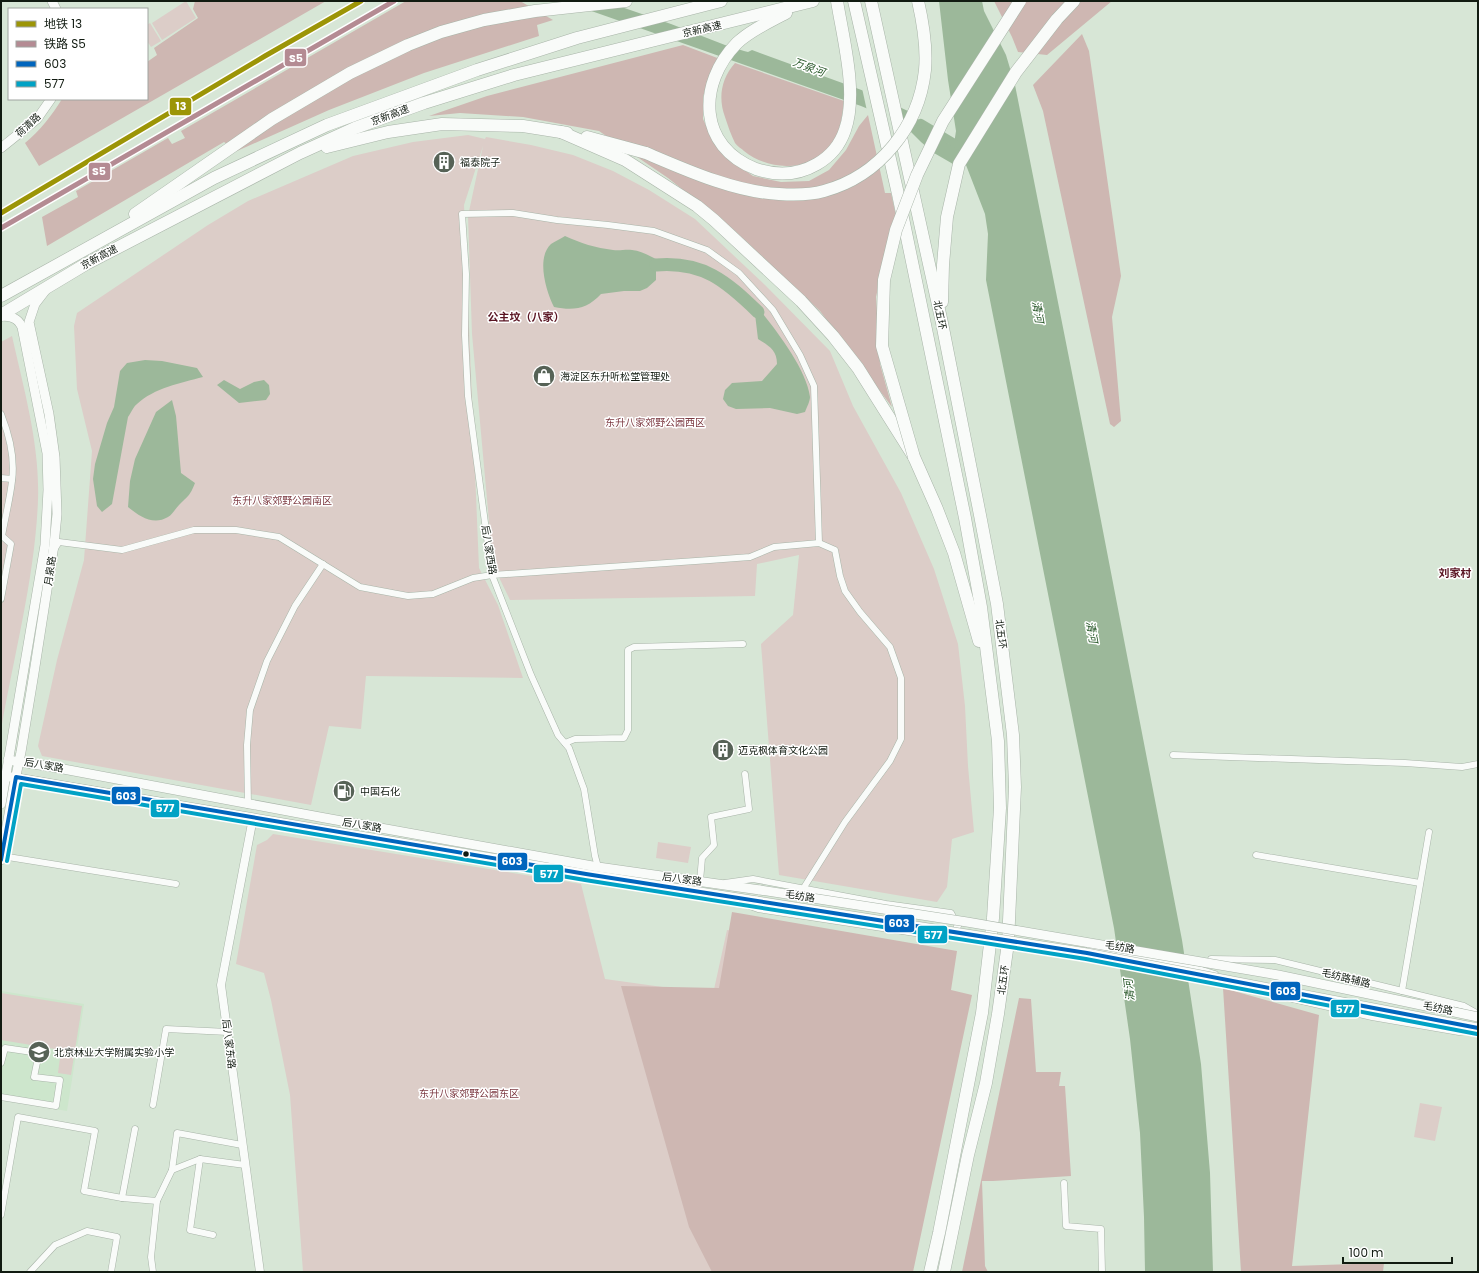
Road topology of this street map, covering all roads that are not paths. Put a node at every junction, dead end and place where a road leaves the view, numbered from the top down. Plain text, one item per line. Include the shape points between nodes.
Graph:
1 (626, 1) edge
2 (721, 1) edge
3 (813, 1) edge
4 (837, 1) edge
5 (854, 1) edge
6 (871, 1) edge
7 (918, 1) edge
8 (1020, 1) edge
9 (1074, 1) edge
10 (801, 4) junction
11 (50, 100) edge
12 (561, 132) junction
13 (1, 148) edge
14 (300, 153) junction
15 (91, 246) junction
16 (49, 286) junction
17 (1, 296) edge
18 (1, 315) edge
19 (942, 323) junction
20 (1, 414) edge
21 (4, 430) edge
22 (914, 457) junction
23 (1, 478) edge
24 (12, 479) junction
25 (2, 536) edge
26 (819, 543) junction
27 (52, 554) junction
28 (323, 564) junction
29 (4, 568) edge
30 (492, 575) junction
31 (1, 600) edge
32 (743, 644) dead end
33 (990, 679) junction
34 (565, 743) junction
35 (1173, 755) dead end
36 (8, 760) junction
37 (19, 761) junction
38 (1478, 764) edge
39 (745, 774) dead end
40 (5, 776) junction
41 (16, 777) junction
42 (1, 804) edge
43 (248, 804) junction
44 (253, 818) junction
45 (1429, 832) dead end
46 (1256, 855) dead end
47 (5, 858) edge
48 (598, 867) junction
49 (700, 881) junction
50 (1420, 883) junction
51 (176, 884) dead end
52 (718, 884) junction
53 (803, 889) junction
54 (760, 890) joint
55 (714, 894) junction
56 (757, 901) joint
57 (1090, 948) dead end
58 (1210, 959) dead end
59 (1402, 991) junction
60 (1478, 1016) edge
61 (1478, 1029) edge
62 (228, 1032) junction
63 (1, 1063) edge
64 (1, 1097) edge
65 (153, 1105) dead end
66 (135, 1129) dead end
67 (242, 1145) junction
68 (200, 1159) junction
69 (245, 1165) junction
70 (172, 1170) junction
71 (1064, 1182) dead end
72 (3, 1194) edge
73 (122, 1198) junction
74 (157, 1200) junction
75 (1, 1215) edge
76 (213, 1235) dead end
77 (30, 1272) edge
78 (112, 1272) edge
79 (152, 1272) edge
80 (260, 1272) edge
81 (930, 1272) edge
82 (944, 1272) edge
83 (1102, 1272) edge

1 - 15 highway via 535,11 484,20 441,32 408,45 350,74 272,119
2 - 15 highway, 京新高速 via 577,38 476,70 328,124 214,178
3 - 10 highway, 京新高速
4 - 10 highway via 851,87 846,130 830,155 811,168 799,172 774,173 750,166 721,144 710,121 709,103 713,81 737,44 751,32
5 - 33 highway, 北五环 via 898,194 965,518 981,607
6 - 19 highway, 北五环, bridge
7 - 12 highway, bridge via 925,45 925,70 922,90 913,113 901,137 867,172 824,191 778,194 748,190 685,170 646,153 596,138
8 - 22 highway, bridge via 942,121 917,175 894,237 884,280 882,346
9 - 19 highway via 1016,72 959,164 947,217
10 - 14 highway, 京新高速 via 514,75 424,103 356,128
11 - 13 main road, 荷清路 via 37,118
12 - 14 highway via 523,126 442,124 388,132
12 - 22 highway, bridge via 625,160 680,194 714,220 801,301 833,336 858,368
14 - 16 highway, 京新高速 via 86,264
15 - 17 highway, 京新高速
16 - 18 highway, 京新高速
16 - 27 main road, 月泉路 via 35,304 29,322 49,414 55,457 56,514
18 - 36 main road, 月泉路 via 15,318 22,327 47,453 48,482 45,545
19 - 82 highway, 北五环 via 997,604 1013,735 1015,787 1008,944 998,1014 986,1083
20 - 21 street
21 - 24 street via 11,454
22 - 33 highway via 954,553
23 - 24 street
24 - 25 street
25 - 29 street via 11,544
26 - 30 street via 774,547 750,556 710,560
26 - 30 street, 后八家西路 via 814,386 800,355 773,310 739,273 707,250 654,231 513,213 462,214 466,274 468,396
26 - 53 street via 835,550 845,591 890,646 901,678 901,739 890,761 845,822
27 - 28 street via 59,542 122,550 194,530 236,530 279,537
27 - 37 main road, 月泉路
28 - 30 street via 360,587 408,596 433,594 473,578
28 - 43 street via 296,606 267,661 250,710 247,745
29 - 31 street
30 - 34 street, 后八家西路 via 531,675 558,735
32 - 34 street via 634,647 628,650 628,730 624,738 575,739
33 - 81 highway, 北五环 via 998,741 1000,808 993,918 982,1012
34 - 48 street, 后八家西路 via 584,790
35 - 38 street via 1462,767
36 - 37 main road, 后八家路
36 - 40 main road, 月泉路
37 - 41 main road, 月泉路
37 - 43 main road, 后八家路
39 - 49 street via 749,809 711,817 714,845 702,858
40 - 41 main road, 后八家路
40 - 42 main road, 月泉路
41 - 44 main road, 后八家路
41 - 47 main road, 月泉路
43 - 48 main road, 后八家路
44 - 55 main road, 后八家路
44 - 62 street, 后八家东路 via 221,985
45 - 50 street
46 - 50 street
47 - 51 street
48 - 49 main road, 后八家路
49 - 52 main road, 后八家路
50 - 59 street
52 - 53 street, 后八家路 via 753,879
52 - 54 main road, 后八家路
53 - 55 street, 后八家路 via 951,913 958,926 948,938 758,909
54 - 60 main road, 毛纺路, bridge via 1270,973
55 - 56 main road, 后八家路
56 - 61 main road, 毛纺路, bridge via 1087,953
57 - 61 street via 1202,970 1251,989 1372,1017 1459,1032
58 - 59 street, 毛纺路辅路 via 1275,960
59 - 60 street, 毛纺路辅路 via 1464,1006
62 - 65 street via 166,1029
62 - 67 street, 后八家东路
63 - 64 street via 5,1048 39,1053 34,1077 60,1080 56,1106
66 - 73 street
67 - 69 street, 后八家东路
67 - 70 street via 178,1134
68 - 69 street
68 - 70 street
68 - 76 street via 190,1230
69 - 80 street, 后八家东路
70 - 74 street
71 - 83 street via 1066,1226 1101,1229
72 - 73 street via 18,1117 95,1131 84,1191
72 - 75 street
73 - 74 street
74 - 79 street via 151,1257
77 - 78 street via 55,1245 87,1231 117,1237

